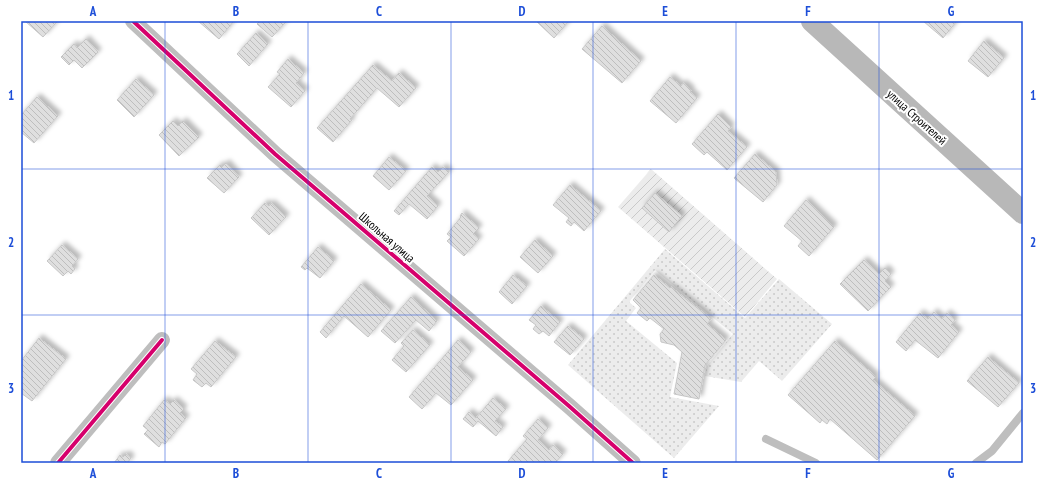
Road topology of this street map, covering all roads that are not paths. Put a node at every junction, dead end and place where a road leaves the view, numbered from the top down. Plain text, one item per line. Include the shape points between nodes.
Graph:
1 (133, 21) edge
2 (812, 21) edge
3 (1023, 212) edge
4 (162, 340) dead end
5 (1023, 413) edge
6 (766, 438) dead end
7 (58, 463) edge
8 (633, 463) edge
9 (816, 463) edge
10 (976, 463) edge

1 - 8 street, Школьная улица via 275,154
2 - 3 main road, улица Строителей
4 - 7 street
5 - 10 lane via 992,451
6 - 9 lane

